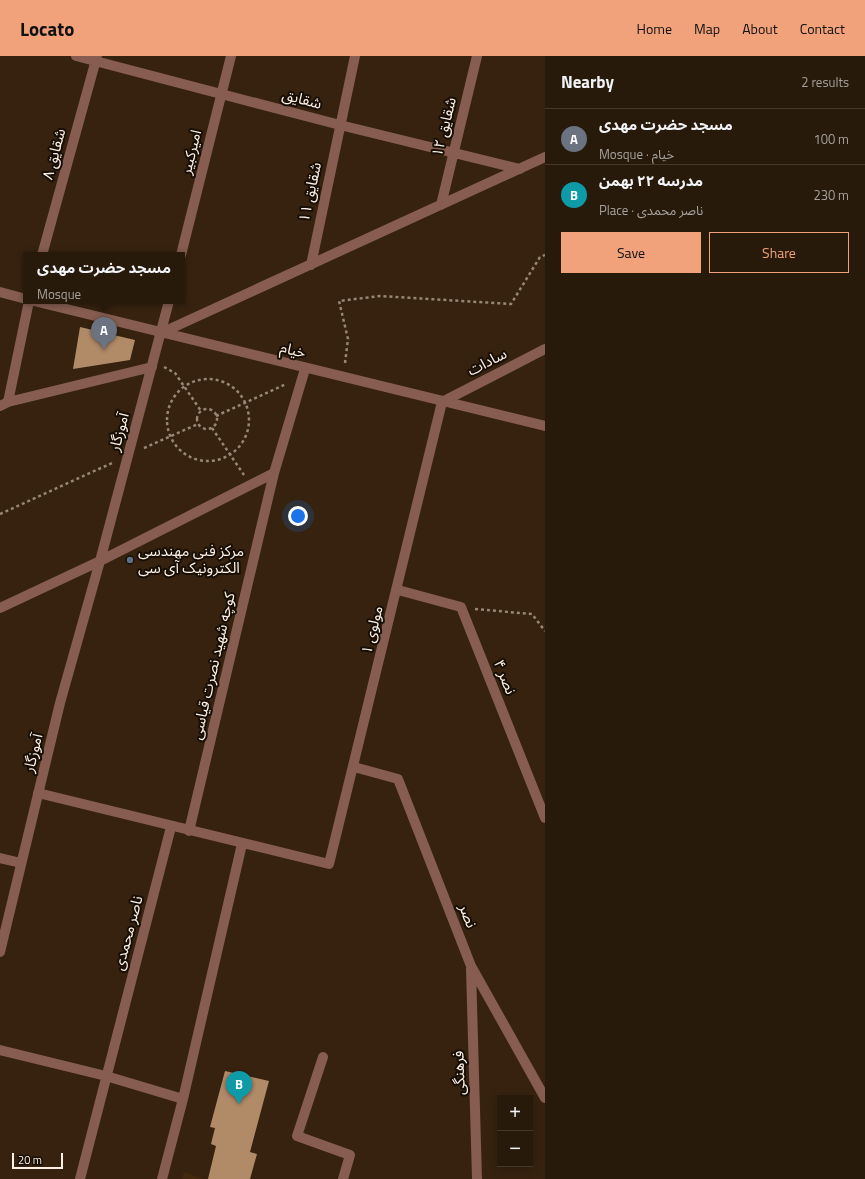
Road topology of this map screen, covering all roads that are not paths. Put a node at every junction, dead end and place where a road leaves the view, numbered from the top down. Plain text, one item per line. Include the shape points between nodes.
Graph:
1 (76, 56) edge
2 (231, 56) edge
3 (355, 56) edge
4 (476, 56) edge
5 (96, 58) edge
6 (222, 93) junction
7 (340, 125) junction
8 (453, 152) junction
9 (545, 157) edge
10 (520, 169) junction
11 (441, 205) junction
12 (43, 252) edge
13 (182, 252) edge
14 (311, 265) junction
15 (0, 292) edge
16 (23, 298) edge
17 (28, 304) edge
18 (46, 304) edge
19 (168, 304) edge
20 (161, 333) junction
21 (545, 349) edge
22 (153, 364) junction
23 (304, 373) junction
24 (442, 402) junction
25 (4, 404) edge
26 (545, 426) edge
27 (274, 473) junction
28 (100, 562) junction
29 (398, 590) junction
30 (0, 608) edge
31 (354, 767) junction
32 (38, 793) junction
33 (545, 818) edge
34 (171, 827) junction
35 (189, 831) junction
36 (242, 844) junction
37 (0, 858) edge
38 (21, 863) junction
39 (0, 952) edge
40 (471, 966) junction
41 (0, 1050) edge
42 (323, 1057) dead end
43 (106, 1076) junction
44 (545, 1098) edge
45 (183, 1099) junction
46 (80, 1179) edge
47 (162, 1179) edge
48 (342, 1179) edge
49 (477, 1179) edge

1 - 5 street, شقایق
2 - 6 street, امیرکبیر
3 - 7 street, شقایق ۱۱
4 - 8 street, شقایق ۱۲
5 - 6 street, شقایق
5 - 12 street, شقایق ۸
6 - 7 street, شقایق
6 - 13 street, امیرکبیر
7 - 8 street, شقایق
7 - 14 street, شقایق ۱۱
8 - 10 street, شقایق
8 - 11 street, شقایق ۱۲
9 - 10 street
10 - 11 street
11 - 14 street
14 - 20 street
15 - 16 street
17 - 25 street
18 - 20 street, خیام
19 - 20 street
20 - 22 street, آموزگار
20 - 23 street, خیام
21 - 24 street, سادات
22 - 25 street
22 - 28 street, آموزگار
23 - 24 street, خیام via 343,378
23 - 27 street, کوچه شهید نصرت قیاسی
24 - 26 street, خیام
24 - 29 street, مولوی ۱
27 - 28 street
27 - 35 street, کوچه شهید نصرت قیاسی
28 - 30 street
28 - 32 street, آموزگار via 60,703
29 - 31 street, مولوی ۱
29 - 33 street, نصر ۴ via 461,607
31 - 36 street, مولوی ۱ via 329,864
31 - 40 street, نصر via 398,779
32 - 34 street
32 - 38 street, آموزگار
34 - 35 street
34 - 43 street, ناصر محمدی
35 - 36 street
36 - 45 street
37 - 38 street
38 - 39 street, آموزگار
40 - 44 street, نصر
40 - 49 street, فرهنگی
41 - 43 street
42 - 48 street via 297,1136 350,1155
43 - 45 street
43 - 46 street, ناصر محمدی
45 - 47 street

